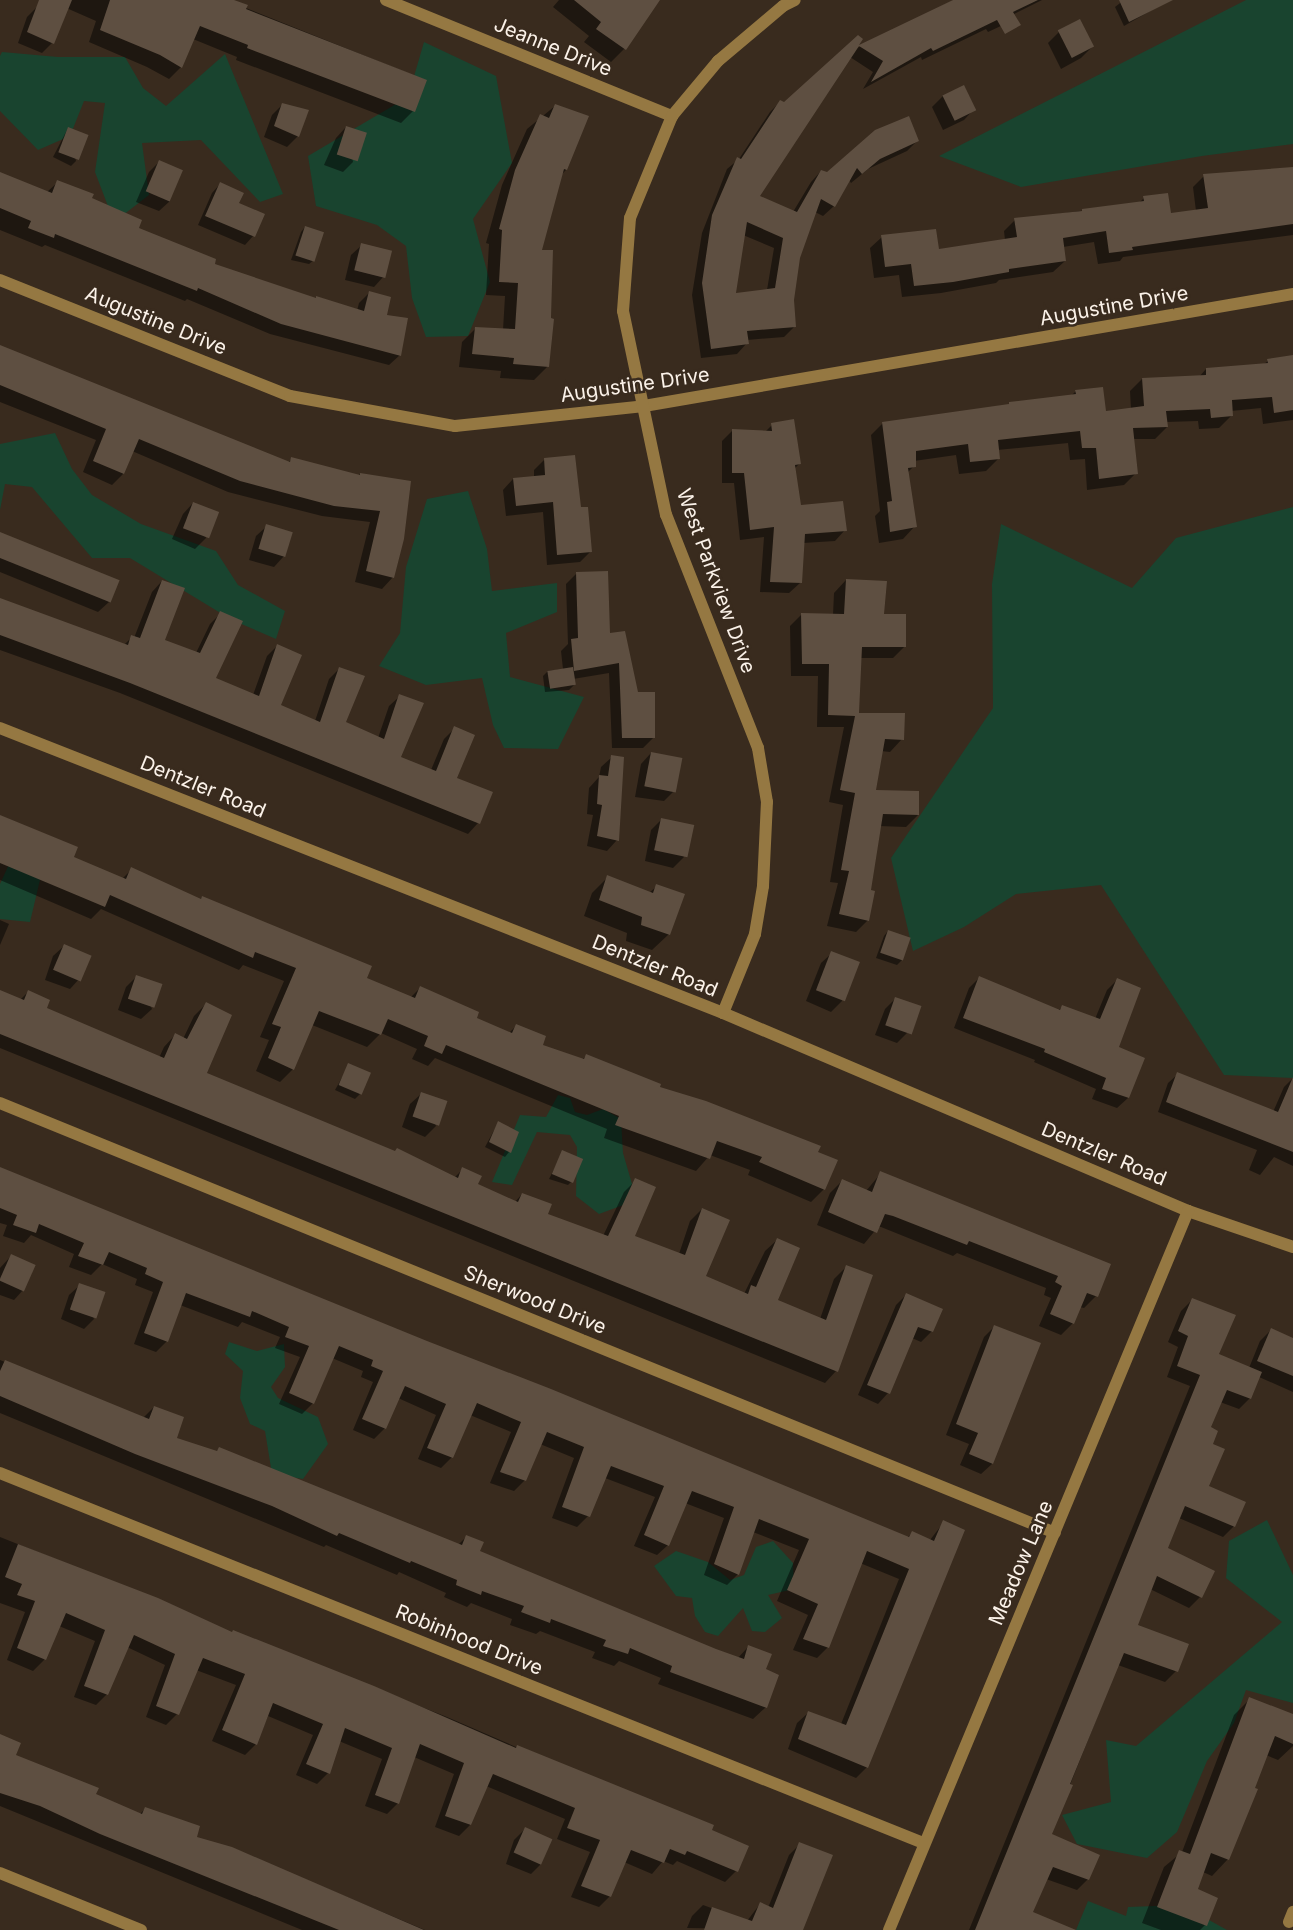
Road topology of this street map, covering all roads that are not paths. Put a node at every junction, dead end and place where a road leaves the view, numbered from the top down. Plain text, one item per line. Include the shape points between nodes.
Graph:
1 (386, 0) edge
2 (795, 0) edge
3 (672, 116) junction
4 (0, 280) edge
5 (1293, 294) edge
6 (644, 406) junction
7 (0, 728) edge
8 (723, 1013) junction
9 (0, 1103) edge
10 (1188, 1211) junction
11 (1293, 1247) edge
12 (0, 1473) edge
13 (1055, 1533) junction
14 (923, 1844) junction
15 (0, 1873) edge
16 (141, 1930) edge
17 (889, 1930) edge

1 - 3 street, Jeanne Drive
2 - 3 street, West Parkview Drive via 718,61
3 - 6 street, West Parkview Drive via 630,218 623,311
4 - 6 street, Augustine Drive via 291,396 455,426
5 - 6 street, Augustine Drive
6 - 8 street, West Parkview Drive via 666,515 758,748 767,802 763,886 755,933
7 - 8 street, Dentzler Road
8 - 10 street, Dentzler Road
9 - 13 street, Sherwood Drive
10 - 11 street, Dentzler Road
10 - 13 street, Meadow Lane
12 - 14 street, Robinhood Drive
13 - 14 street, Meadow Lane
14 - 17 street, Meadow Lane
15 - 16 street

